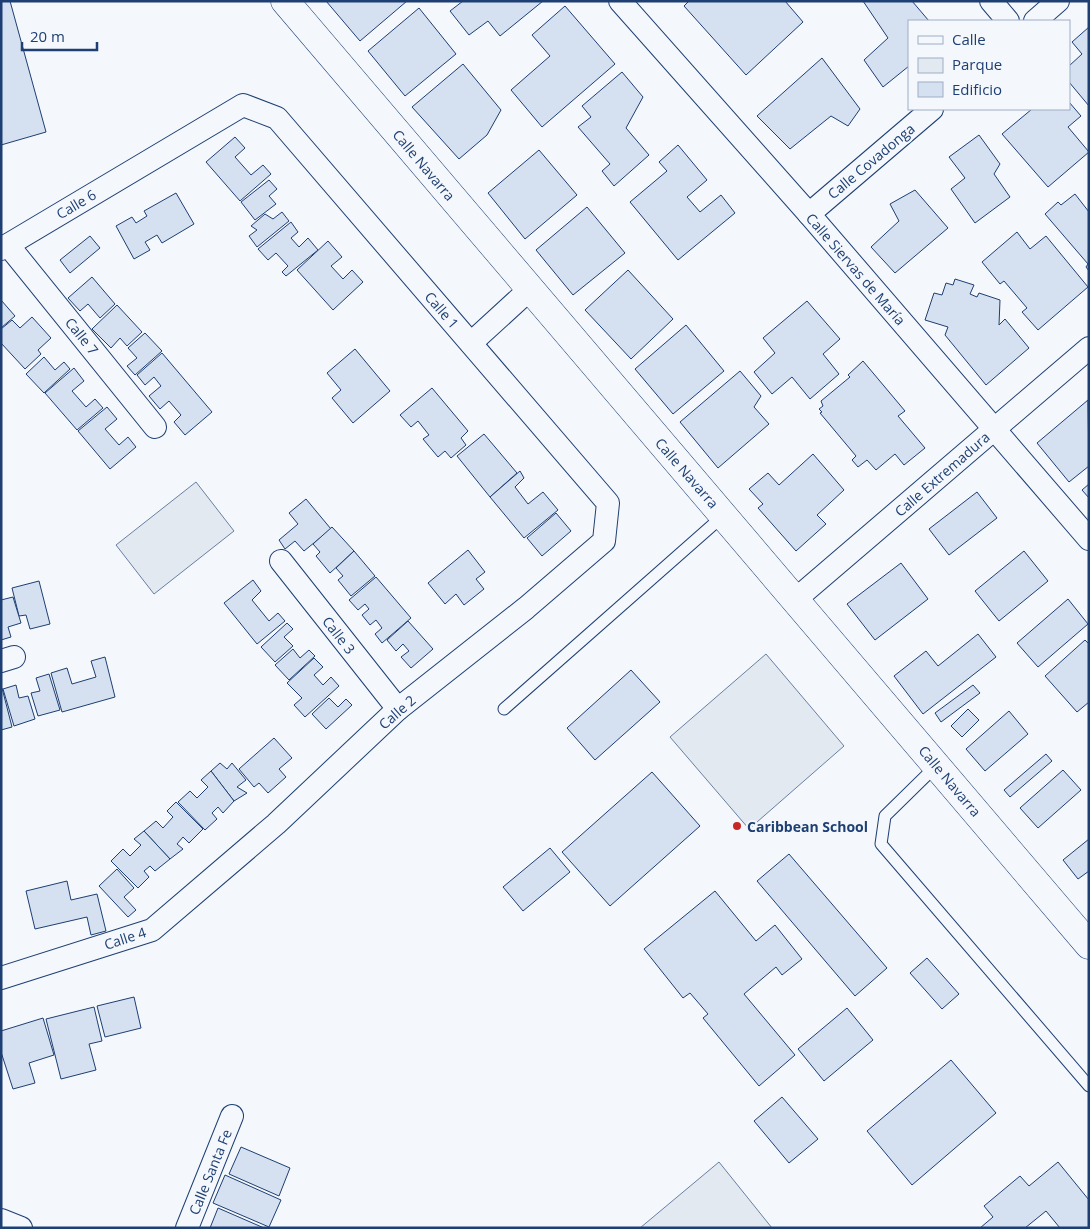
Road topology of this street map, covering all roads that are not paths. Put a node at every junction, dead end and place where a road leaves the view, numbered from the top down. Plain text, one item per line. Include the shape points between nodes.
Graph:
1 (285, 1) edge
2 (620, 1) edge
3 (991, 1) edge
4 (1058, 1) edge
5 (1007, 20) edge
6 (1036, 20) edge
7 (931, 110) edge
8 (152, 158) joint
9 (808, 214) junction
10 (5, 247) edge
11 (530, 290) junction
12 (471, 343) junction
13 (1089, 348) edge
14 (155, 427) dead end
15 (994, 429) junction
16 (724, 515) junction
17 (1089, 539) edge
18 (281, 561) dead end
19 (796, 599) junction
20 (526, 608) joint
21 (398, 709) junction
22 (504, 709) dead end
23 (937, 765) junction
24 (276, 824) joint
25 (1089, 945) edge
26 (1, 978) edge
27 (1089, 1086) edge
28 (232, 1116) dead end
29 (1, 1220) edge
30 (21, 1228) edge
31 (187, 1228) edge

1 - 11 street, Calle Navarra
2 - 9 street, Calle Siervas de María
3 - 5 street
4 - 6 street
7 - 9 street, Calle Covadonga
8 - 10 street, Calle 6
8 - 12 street, Calle 1 via 243,105 277,118
9 - 15 street, Calle Siervas de María
10 - 14 street, Calle 7
11 - 12 street
11 - 16 street, Calle Navarra
12 - 20 street, Calle 1 via 608,504 604,542
13 - 15 street, Calle Extremadura
15 - 17 street, Calle Siervas de María
15 - 19 street, Calle Extremadura
16 - 19 street, Calle Navarra
16 - 22 lane
18 - 21 street, Calle 3
19 - 23 street, Calle Navarra
20 - 21 street, Calle 2
21 - 24 street, Calle 2
23 - 25 street, Calle Navarra
23 - 27 lane via 885,816 881,844
24 - 26 street, Calle 4 via 152,930
28 - 31 street, Calle Santa Fe
29 - 30 street

